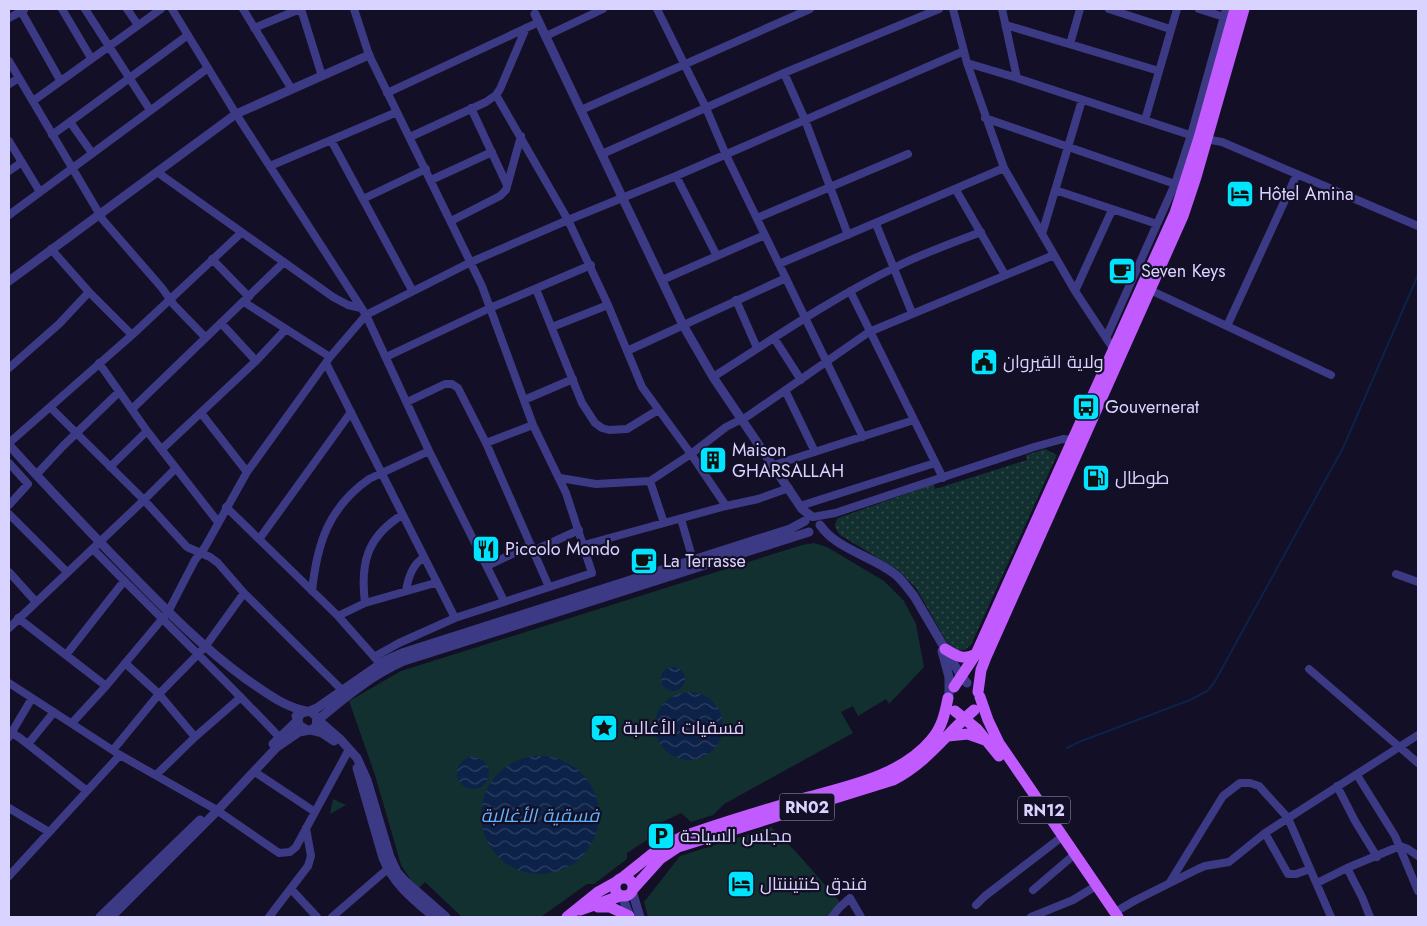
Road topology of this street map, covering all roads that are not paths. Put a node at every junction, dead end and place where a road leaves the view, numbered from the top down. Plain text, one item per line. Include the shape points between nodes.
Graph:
1 (62, 9) edge
2 (85, 9) edge
3 (127, 9) edge
4 (161, 9) edge
5 (172, 9) edge
6 (243, 9) edge
7 (300, 9) edge
8 (354, 9) edge
9 (603, 9) edge
10 (656, 9) edge
11 (810, 9) edge
12 (939, 9) edge
13 (953, 9) edge
14 (1002, 9) edge
15 (1080, 9) edge
16 (1109, 9) edge
17 (1177, 9) edge
18 (1199, 9) edge
19 (1226, 9) edge
20 (1235, 9) edge
21 (1244, 9) edge
22 (23, 10) edge
23 (1224, 17) junction
24 (9, 18) edge
25 (537, 18) joint
26 (1006, 25) junction
27 (138, 26) junction
28 (254, 28) junction
29 (526, 28) junction
30 (1170, 29) junction
31 (188, 35) junction
32 (546, 36) junction
33 (1070, 44) junction
34 (109, 46) junction
35 (964, 51) junction
36 (369, 55) junction
37 (91, 58) junction
38 (9, 61) edge
39 (967, 63) junction
40 (684, 64) junction
41 (208, 68) junction
42 (1158, 71) junction
43 (784, 73) junction
44 (322, 76) junction
45 (19, 78) junction
46 (129, 78) junction
47 (1017, 78) junction
48 (60, 80) junction
49 (9, 84) edge
50 (291, 88) junction
51 (387, 93) junction
52 (496, 95) junction
53 (1082, 100) junction
54 (33, 101) junction
55 (471, 108) junction
56 (706, 108) junction
57 (150, 110) junction
58 (581, 110) junction
59 (397, 112) junction
60 (236, 114) junction
61 (985, 118) junction
62 (805, 120) junction
63 (1145, 120) junction
64 (70, 122) junction
65 (52, 135) junction
66 (521, 136) junction
67 (410, 137) junction
68 (1199, 137) junction
69 (331, 140) junction
70 (9, 141) edge
71 (1068, 147) junction
72 (492, 152) junction
73 (92, 153) junction
74 (602, 154) junction
75 (908, 154) dead end
76 (726, 155) junction
77 (22, 162) junction
78 (270, 166) junction
79 (71, 168) junction
80 (1004, 168) junction
81 (426, 169) junction
82 (9, 171) edge
83 (157, 172) junction
84 (1297, 174) junction
85 (676, 176) junction
86 (431, 180) junction
87 (1175, 184) junction
88 (508, 185) junction
89 (831, 188) junction
90 (956, 190) junction
91 (1055, 190) junction
92 (40, 192) junction
93 (623, 198) junction
94 (363, 199) junction
95 (1112, 210) junction
96 (98, 214) junction
97 (9, 215) edge
98 (757, 218) junction
99 (568, 220) junction
100 (451, 221) junction
101 (876, 224) junction
102 (1157, 224) junction
103 (1418, 226) edge
104 (980, 232) junction
105 (241, 233) junction
106 (1042, 234) junction
107 (765, 235) junction
108 (848, 235) junction
109 (52, 249) junction
110 (1054, 255) junction
111 (717, 256) junction
112 (212, 260) junction
113 (284, 262) junction
114 (471, 262) junction
115 (779, 264) junction
116 (591, 265) junction
117 (894, 267) junction
118 (1005, 275) junction
119 (786, 278) junction
120 (9, 280) edge
121 (662, 280) junction
122 (536, 289) junction
123 (412, 290) junction
124 (1150, 290) junction
125 (1075, 291) junction
126 (89, 292) junction
127 (850, 292) junction
128 (169, 298) junction
129 (247, 300) junction
130 (736, 300) junction
131 (608, 305) junction
132 (490, 308) junction
133 (363, 312) junction
134 (912, 313) junction
135 (805, 318) junction
136 (221, 323) junction
137 (683, 325) junction
138 (1227, 326) junction
139 (552, 327) junction
140 (286, 329) junction
141 (869, 332) junction
142 (132, 335) junction
143 (205, 337) junction
144 (774, 338) junction
145 (1106, 338) junction
146 (757, 348) junction
147 (1114, 350) junction
148 (627, 351) junction
149 (386, 357) junction
150 (328, 360) junction
151 (256, 361) junction
152 (99, 363) junction
153 (827, 363) junction
154 (1113, 364) junction
155 (9, 368) edge
156 (1332, 375) dead end
157 (713, 377) junction
158 (573, 379) junction
159 (801, 380) junction
160 (785, 390) junction
161 (119, 392) junction
162 (524, 400) junction
163 (407, 402) junction
164 (50, 407) junction
165 (132, 409) junction
166 (658, 410) junction
167 (351, 412) junction
168 (201, 413) junction
169 (742, 419) junction
170 (914, 420) junction
171 (533, 425) junction
172 (147, 431) junction
173 (77, 434) junction
174 (863, 437) junction
175 (1078, 441) junction
176 (486, 443) junction
177 (9, 444) edge
178 (162, 449) junction
179 (429, 451) junction
180 (815, 452) junction
181 (691, 454) junction
182 (9, 463) edge
183 (935, 463) junction
184 (774, 465) junction
185 (110, 467) junction
186 (176, 468) junction
187 (247, 472) junction
188 (381, 473) junction
189 (36, 475) junction
190 (560, 478) junction
191 (943, 478) junction
192 (650, 481) junction
193 (789, 488) junction
194 (144, 500) junction
195 (9, 505) edge
196 (726, 506) junction
197 (226, 507) junction
198 (801, 507) junction
199 (835, 513) junction
200 (9, 514) edge
201 (402, 515) junction
202 (808, 518) junction
203 (680, 520) junction
204 (218, 522) junction
205 (664, 523) junction
206 (820, 524) junction
207 (579, 530) junction
208 (810, 532) junction
209 (260, 538) junction
210 (835, 540) junction
211 (100, 542) junction
212 (584, 545) junction
213 (532, 548) junction
214 (93, 549) junction
215 (199, 554) junction
216 (423, 558) junction
217 (693, 560) junction
218 (487, 566) junction
219 (9, 572) edge
220 (67, 572) junction
221 (1396, 574) dead end
222 (124, 581) junction
223 (435, 582) junction
224 (1418, 582) edge
225 (550, 587) junction
226 (312, 591) junction
227 (406, 591) junction
228 (244, 593) junction
229 (36, 602) junction
230 (504, 602) junction
231 (365, 603) junction
232 (168, 612) junction
233 (338, 616) junction
234 (18, 618) junction
235 (454, 618) junction
236 (163, 620) junction
237 (9, 628) edge
238 (936, 635) junction
239 (205, 647) junction
240 (946, 649) junction
241 (197, 654) junction
242 (976, 654) junction
243 (66, 655) junction
244 (125, 663) junction
245 (380, 664) junction
246 (1310, 669) dead end
247 (964, 680) junction
248 (9, 683) edge
249 (106, 686) junction
250 (342, 690) junction
251 (159, 694) junction
252 (950, 694) junction
253 (979, 695) junction
254 (241, 697) junction
255 (32, 698) junction
256 (286, 705) junction
257 (308, 711) junction
258 (54, 712) junction
259 (960, 715) junction
260 (298, 720) junction
261 (318, 720) junction
262 (72, 724) junction
263 (308, 730) junction
264 (10, 735) edge
265 (1418, 735) edge
266 (948, 736) junction
267 (195, 737) junction
268 (280, 738) junction
269 (989, 742) junction
270 (28, 744) junction
271 (1401, 747) junction
272 (116, 753) junction
273 (347, 753) junction
274 (1418, 763) edge
275 (255, 772) junction
276 (156, 775) junction
277 (1357, 775) junction
278 (1337, 786) junction
279 (87, 791) junction
280 (9, 808) edge
281 (215, 809) junction
282 (315, 812) junction
283 (1288, 818) junction
284 (306, 828) junction
285 (49, 832) junction
286 (1265, 833) junction
287 (1060, 838) junction
288 (1400, 846) junction
289 (1072, 856) junction
290 (1377, 856) junction
291 (1418, 856) edge
292 (390, 867) junction
293 (1347, 868) junction
294 (1418, 868) edge
295 (1310, 869) junction
296 (1409, 870) junction
297 (9, 874) edge
298 (619, 880) junction
299 (1316, 883) junction
300 (1168, 884) junction
301 (291, 889) junction
302 (1092, 889) junction
303 (1034, 890) dead end
304 (1418, 891) edge
305 (627, 893) junction
306 (976, 905) dead end
307 (591, 906) junction
308 (571, 914) edge
309 (1115, 916) edge
310 (100, 917) edge
311 (110, 917) edge
312 (269, 917) edge
313 (317, 917) edge
314 (332, 917) edge
315 (434, 917) edge
316 (446, 917) edge
317 (633, 917) edge
318 (832, 917) edge
319 (861, 917) edge
320 (1031, 917) edge
321 (1331, 917) edge
322 (1370, 917) edge

1 - 37 street
2 - 34 street
3 - 27 street
4 - 27 street
5 - 31 street
6 - 28 street
7 - 28 street
7 - 44 street
8 - 36 street
9 - 32 street
10 - 40 street
11 - 40 street
12 - 43 street
13 - 35 street
14 - 26 street
15 - 33 street
16 - 30 street
17 - 30 street
18 - 23 street
19 - 23 street
20 - 68 main road
21 - 68 main road
22 - 24 street
22 - 48 street
23 - 68 street
25 - 29 street
25 - 32 street
26 - 33 street
26 - 47 street
27 - 34 street
28 - 50 street
29 - 51 street
29 - 52 street
30 - 42 street
31 - 41 street
31 - 46 street
32 - 58 street
33 - 42 street
34 - 37 street
34 - 46 street
35 - 39 street
35 - 62 street
36 - 44 street
36 - 51 street
37 - 48 street
38 - 45 street
39 - 47 street
39 - 61 street
40 - 56 street
40 - 58 street
41 - 57 street
41 - 60 street
42 - 63 street
43 - 56 street
43 - 62 street
44 - 50 street
45 - 49 street
45 - 54 street
46 - 57 street
46 - 64 street
47 - 53 street
48 - 54 street
50 - 60 street
51 - 59 street
52 - 55 street
52 - 66 street
53 - 63 street
53 - 71 street
54 - 65 street
55 - 67 street
55 - 72 street
56 - 74 street
56 - 76 street
57 - 73 street
58 - 74 street
59 - 67 street
59 - 69 street
60 - 78 street
60 - 83 street
61 - 71 street
61 - 80 street
62 - 76 street
62 - 89 street
63 - 68 street
64 - 65 street
64 - 73 street
65 - 79 street
66 - 88 street
66 - 99 street
67 - 81 street
68 - 84 street via 1222,142
68 - 87 street
68 - 124 main road via 1183,216
68 - 147 main road via 1175,213
69 - 78 street
69 - 94 street
70 - 77 street
71 - 87 street
71 - 91 street
72 - 86 street
72 - 88 street
73 - 79 street
74 - 93 street
75 - 89 street
76 - 85 street
76 - 98 street
77 - 82 street
77 - 92 street
78 - 133 street
79 - 92 street
79 - 96 street
80 - 90 street
80 - 106 street
81 - 86 street
81 - 94 street
83 - 96 street
83 - 105 street
84 - 103 street
84 - 138 street
85 - 93 street
85 - 111 street
86 - 100 street
87 - 102 street
88 - 100 street via 500,196
89 - 98 street
89 - 108 street
90 - 101 street
90 - 104 street
91 - 95 street
91 - 106 street
92 - 97 street
93 - 99 street
93 - 121 street
94 - 123 street
95 - 102 street
95 - 125 street
96 - 109 street
96 - 128 street
98 - 107 street
99 - 114 street
99 - 116 street
100 - 114 street
101 - 108 street
101 - 117 street
102 - 145 street
104 - 117 street
104 - 118 street
105 - 112 street
105 - 113 street
106 - 110 street
107 - 111 street
107 - 115 street
108 - 115 street
109 - 120 street
109 - 126 street
110 - 118 street
110 - 125 street
111 - 121 street
112 - 128 street
112 - 129 street
113 - 129 street
113 - 133 street via 333,297
114 - 123 street
114 - 132 street
115 - 119 street
116 - 122 street
116 - 131 street
117 - 127 street
117 - 134 street
118 - 134 street
119 - 130 street
119 - 135 street
121 - 137 street
122 - 132 street
122 - 139 street
123 - 133 street
124 - 138 street
124 - 154 main road
125 - 145 street
126 - 142 street
126 - 155 street via 59,324
127 - 135 street
127 - 141 street
128 - 142 street
128 - 143 street
129 - 136 street
129 - 140 street
130 - 137 street
130 - 146 street
131 - 139 street
131 - 148 street
132 - 149 street
132 - 162 street
133 - 149 street
133 - 150 street
134 - 141 street
135 - 144 street
135 - 153 street
136 - 143 street
136 - 151 street
137 - 148 street
137 - 157 street
138 - 156 street
139 - 158 street
140 - 150 street
140 - 151 street
141 - 153 street
141 - 170 street
142 - 152 street
143 - 165 street
144 - 146 street
144 - 159 street
145 - 147 street
146 - 157 street
147 - 154 main road
148 - 166 street via 642,388
149 - 163 street
150 - 167 street
150 - 187 street
151 - 168 street
152 - 161 street
152 - 164 street
153 - 159 street
153 - 174 street
154 - 175 main road
157 - 169 street
158 - 162 street
158 - 166 street via 589,416 602,428 627,429
159 - 160 street
160 - 169 street
160 - 180 street
161 - 165 street
161 - 173 street
162 - 171 street
163 - 176 street via 445,384 456,385
163 - 179 street
164 - 173 street
164 - 177 street
165 - 172 street
166 - 181 street
167 - 188 street
167 - 209 street
168 - 178 street
168 - 187 street
169 - 181 street
169 - 184 street
170 - 174 street
170 - 183 street
171 - 176 street
171 - 190 street
172 - 178 street
172 - 185 street
173 - 185 street
173 - 189 street
174 - 180 street
175 - 191 street via 1063,439 1044,444
175 - 242 main road
175 - 253 main road via 986,657 981,670
176 - 213 street
177 - 189 street
178 - 186 street
179 - 188 street
179 - 218 street
180 - 184 street
181 - 192 street
181 - 196 street
182 - 195 street via 28,484
183 - 191 street
183 - 198 street
184 - 193 street
185 - 194 street
186 - 194 street
186 - 204 street
187 - 197 street
188 - 201 street
188 - 226 street via 356,490 331,519 323,535
189 - 211 street
190 - 192 street via 596,484
190 - 207 street
191 - 199 street
192 - 205 street
193 - 196 street
193 - 198 street
194 - 211 street
194 - 215 street via 187,548
196 - 203 street
197 - 204 street
197 - 209 street
198 - 202 street
199 - 202 street
199 - 206 street
200 - 220 street
201 - 216 street
201 - 231 street via 381,532 368,551 363,574
202 - 206 street via 818,519
202 - 208 street via 804,526
202 - 217 street via 790,529
203 - 205 street
203 - 217 street
204 - 215 street
205 - 212 street
206 - 208 street via 818,529
206 - 210 street
207 - 212 street
207 - 213 street
208 - 210 street
208 - 245 street via 404,661
209 - 226 street
210 - 238 street via 896,575 914,596
211 - 214 street
211 - 232 street
212 - 225 street via 592,573
213 - 218 street
213 - 225 street
214 - 220 street
214 - 222 street
215 - 228 street via 214,560
215 - 232 street
216 - 223 street
216 - 227 street via 413,570
217 - 245 street via 402,653
218 - 230 street
219 - 229 street
220 - 229 street
221 - 224 street
222 - 236 street
222 - 243 street
223 - 227 street
223 - 235 street
225 - 230 street
226 - 233 street
227 - 231 street
228 - 239 street
228 - 250 street
229 - 234 street
230 - 235 street
231 - 233 street
232 - 236 street
232 - 239 street
233 - 245 street
234 - 237 street
234 - 243 street
235 - 245 street via 399,643
236 - 241 street
236 - 244 street
238 - 240 street
238 - 252 street via 949,677
239 - 241 street
239 - 256 street via 255,686
240 - 242 main road via 963,658
240 - 247 street
241 - 251 street
241 - 254 street
242 - 247 main road
243 - 249 street
244 - 249 street
244 - 251 street
245 - 250 street
245 - 261 street
246 - 271 street
247 - 252 main road
247 - 253 main road via 976,688
248 - 255 street
249 - 262 street
250 - 257 street via 318,708
251 - 267 street
251 - 272 street
252 - 259 main road, RN12 via 949,703
252 - 298 main road, RN02 via 939,730 932,740 898,767 682,837 657,850
253 - 259 main road via 974,710
253 - 287 main road, RN12 via 999,742
254 - 267 street
254 - 268 street
255 - 258 street
255 - 264 street
256 - 257 street
256 - 260 street
257 - 260 street via 302,713
257 - 261 street
258 - 262 street
258 - 270 street
259 - 266 main road, RN02
259 - 269 main road, RN12
260 - 263 street via 301,727
260 - 268 street
261 - 263 street via 316,726
261 - 292 street via 350,749 360,763 368,780
262 - 272 street
263 - 273 street via 322,733
263 - 275 street via 299,732 277,747
264 - 270 street
265 - 271 street
266 - 269 main road via 968,734
266 - 305 main road, RN02 via 928,757 893,780 678,847 660,859
267 - 276 street
268 - 281 street
269 - 287 main road, RN12
270 - 279 street
271 - 274 street
271 - 277 street
272 - 276 street
272 - 279 street
273 - 282 street
273 - 292 street via 358,772
275 - 281 street
275 - 282 street
276 - 281 street
277 - 278 street
277 - 288 street
278 - 283 street
278 - 290 street
279 - 285 street
280 - 285 street
281 - 284 street via 279,853 293,850
281 - 310 street
281 - 311 street
282 - 284 street
283 - 286 street
283 - 295 street
283 - 300 street via 1259,786 1240,783 1223,796
284 - 301 street via 310,861
285 - 297 street
286 - 295 street via 1288,874
286 - 300 street via 1229,862 1205,866
287 - 289 main road, RN12
287 - 306 street
288 - 290 street
288 - 291 street
288 - 296 street
289 - 302 main road, RN12
289 - 303 street
289 - 309 main road, RN12
290 - 293 street
292 - 314 street
292 - 315 street via 398,884
292 - 316 street
293 - 299 street
293 - 322 street
294 - 296 street
295 - 299 street
296 - 304 street
298 - 305 main road via 630,881
298 - 305 main road via 615,891
298 - 308 main road
299 - 321 street
300 - 309 street
301 - 312 street
301 - 313 street
302 - 309 main road, RN12
302 - 320 street
305 - 307 main road
305 - 317 street
307 - 308 main road
307 - 317 main road via 610,906
318 - 319 street via 850,898

